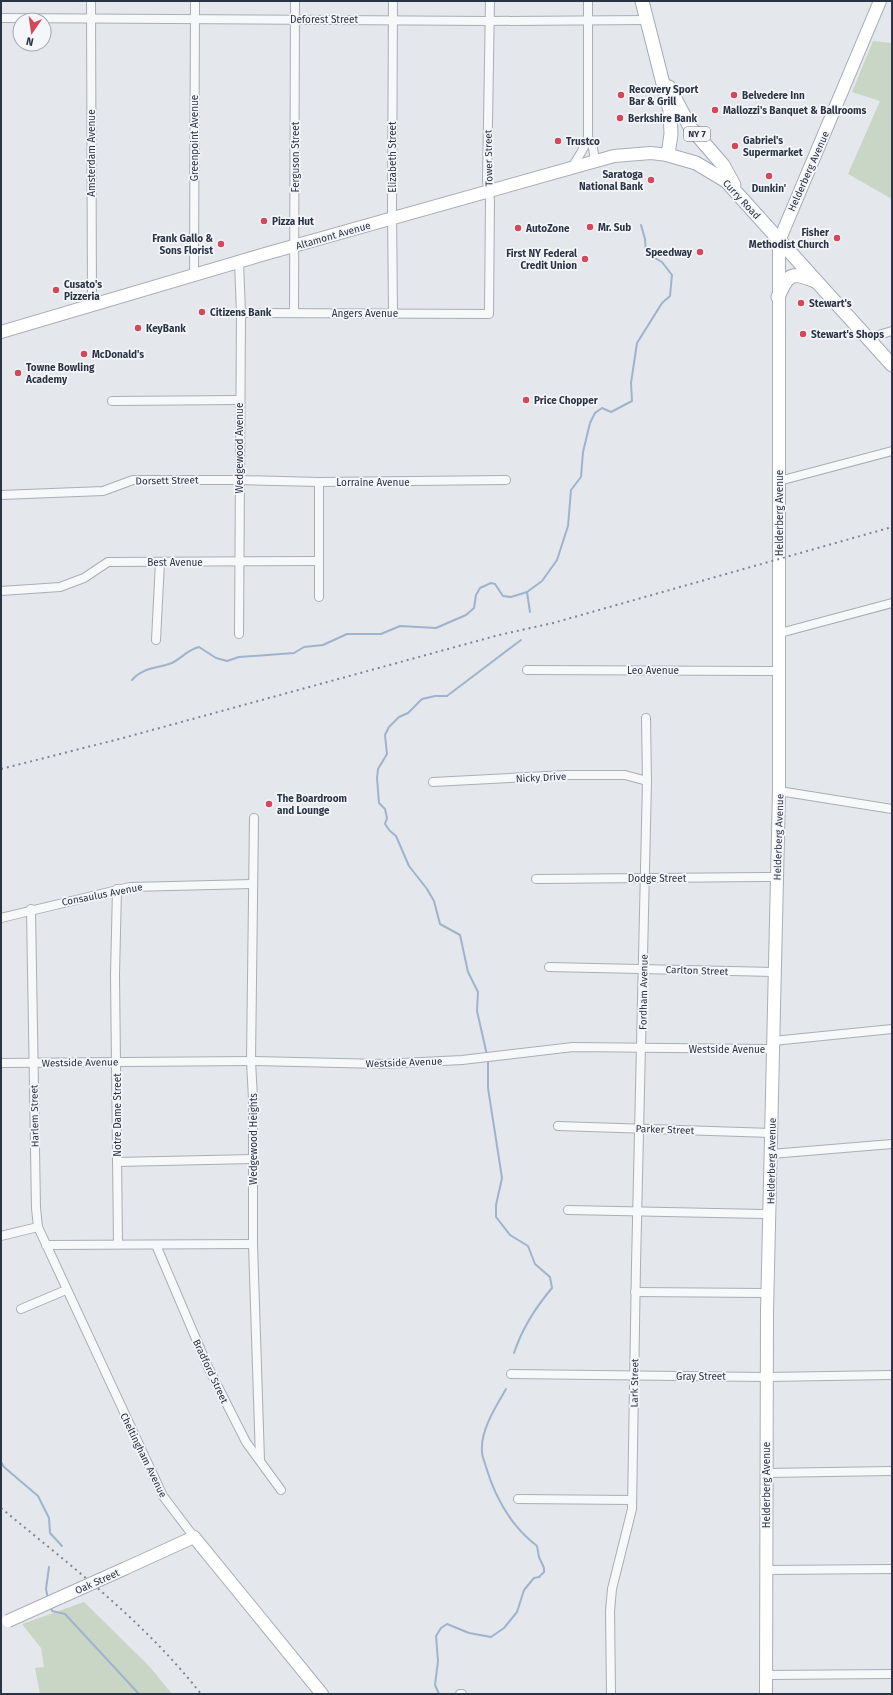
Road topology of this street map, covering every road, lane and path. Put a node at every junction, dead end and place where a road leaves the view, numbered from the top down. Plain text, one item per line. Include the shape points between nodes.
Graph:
1 (91, 1) edge
2 (196, 1) edge
3 (295, 1) edge
4 (393, 1) edge
5 (490, 1) edge
6 (588, 1) edge
7 (642, 1) edge
8 (880, 1) edge
9 (91, 17) junction
10 (1, 18) edge
11 (195, 19) junction
12 (295, 19) junction
13 (392, 20) junction
14 (647, 20) junction
15 (490, 21) junction
16 (588, 21) junction
17 (661, 70) junction
18 (588, 138) junction
19 (668, 155) junction
20 (595, 162) junction
21 (571, 169) junction
22 (489, 192) junction
23 (739, 194) junction
24 (392, 218) junction
25 (779, 241) junction
26 (294, 246) junction
27 (239, 262) junction
28 (194, 276) junction
29 (816, 282) junction
30 (778, 297) junction
31 (92, 305) junction
32 (294, 312) junction
33 (241, 313) junction
34 (393, 313) junction
35 (489, 314) joint
36 (892, 331) edge
37 (1, 332) edge
38 (868, 338) junction
39 (892, 364) edge
40 (239, 400) junction
41 (112, 401) dead end
42 (892, 451) edge
43 (239, 480) junction
44 (506, 480) dead end
45 (779, 481) junction
46 (320, 482) junction
47 (1, 495) edge
48 (319, 561) junction
49 (160, 562) junction
50 (239, 562) junction
51 (1, 592) edge
52 (319, 597) dead end
53 (892, 603) edge
54 (780, 633) junction
55 (239, 634) dead end
56 (156, 640) dead end
57 (527, 670) dead end
58 (780, 671) junction
59 (646, 718) dead end
60 (647, 781) junction
61 (434, 782) dead end
62 (779, 791) junction
63 (892, 808) edge
64 (254, 818) dead end
65 (777, 877) junction
66 (536, 879) dead end
67 (646, 879) junction
68 (253, 884) junction
69 (117, 889) junction
70 (31, 909) junction
71 (1, 918) edge
72 (549, 967) dead end
73 (643, 968) junction
74 (774, 972) junction
75 (892, 1029) edge
76 (773, 1045) junction
77 (642, 1048) junction
78 (118, 1061) junction
79 (252, 1061) junction
80 (1, 1063) edge
81 (33, 1063) junction
82 (558, 1126) dead end
83 (639, 1128) junction
84 (772, 1132) junction
85 (892, 1144) edge
86 (771, 1154) junction
87 (253, 1159) junction
88 (117, 1162) junction
89 (568, 1210) dead end
90 (637, 1210) junction
91 (770, 1214) junction
92 (38, 1227) junction
93 (1, 1236) edge
94 (118, 1244) junction
95 (253, 1244) junction
96 (46, 1245) junction
97 (156, 1245) junction
98 (636, 1265) joint
99 (66, 1290) junction
100 (635, 1292) junction
101 (767, 1293) junction
102 (21, 1309) dead end
103 (511, 1374) dead end
104 (892, 1375) edge
105 (634, 1376) junction
106 (766, 1377) junction
107 (260, 1460) junction
108 (892, 1471) edge
109 (766, 1472) junction
110 (281, 1490) dead end
111 (518, 1499) dead end
112 (632, 1500) junction
113 (194, 1537) junction
114 (892, 1569) edge
115 (767, 1570) junction
116 (5, 1623) edge
117 (892, 1674) edge
118 (766, 1675) junction
119 (322, 1694) edge
120 (611, 1694) edge
121 (766, 1694) edge

1 - 9 street, Amsterdam Avenue
2 - 11 street, Greenpoint Avenue
3 - 12 street, Ferguson Street
4 - 13 street, Elizabeth Street
5 - 15 street, Tower Street
6 - 16 street
7 - 14 main road, NY 7
8 - 25 street, Helderberg Avenue
9 - 10 street, Deforest Street
9 - 11 street, Deforest Street
9 - 31 street, Amsterdam Avenue
11 - 12 street, Deforest Street
11 - 28 street, Greenpoint Avenue
12 - 13 street, Deforest Street
12 - 26 street, Ferguson Street
13 - 15 street, Deforest Street
13 - 24 street, Elizabeth Street
14 - 16 street, Deforest Street
14 - 17 main road, NY 7
15 - 16 street, Deforest Street
15 - 22 street, Tower Street via 487,181
16 - 18 street
17 - 19 main road, NY 7 via 670,111 671,134
17 - 23 main road, NY 7 via 690,126 723,165
18 - 20 street
18 - 21 street
19 - 20 street, Altamont Avenue via 625,154
19 - 23 main road, Curry Road / NY 7 via 686,159 712,171
20 - 21 street, Altamont Avenue
21 - 22 street, Altamont Avenue
22 - 24 street, Altamont Avenue
22 - 35 street, Tower Street
23 - 25 main road, Curry Road / NY 7
24 - 26 street, Altamont Avenue
24 - 34 street, Elizabeth Street
25 - 29 main road, Curry Road / NY 7
25 - 30 street, Helderberg Avenue
26 - 27 street, Altamont Avenue
26 - 32 street, Ferguson Street
27 - 28 street, Altamont Avenue
27 - 33 street, Wedgewood Avenue
28 - 31 street, Altamont Avenue
29 - 30 main road via 802,276 790,276 785,280
29 - 38 main road, Curry Road / NY 7
30 - 45 street, Helderberg Avenue
31 - 37 street, Altamont Avenue
32 - 33 street, Angers Avenue
32 - 34 street, Angers Avenue
33 - 40 street, Wedgewood Avenue
34 - 35 street, Angers Avenue
36 - 38 street
38 - 39 main road, Curry Road / NY 7
40 - 41 street
40 - 43 street, Wedgewood Avenue
42 - 45 street
43 - 46 street, Lorraine Avenue
43 - 47 street, Dorsett Street via 133,480 103,491
43 - 50 street, Wedgewood Avenue
44 - 46 street, Lorraine Avenue
45 - 54 street, Helderberg Avenue
46 - 48 street
48 - 50 street, Best Avenue
48 - 52 street
49 - 50 street, Best Avenue
49 - 51 street, Best Avenue via 108,562 84,578 60,588
49 - 56 street
50 - 55 street, Wedgewood Avenue
53 - 54 street
54 - 58 street, Helderberg Avenue
57 - 58 street, Leo Avenue
58 - 62 street, Helderberg Avenue
59 - 60 street, Fordham Avenue
60 - 61 street, Nicky Drive via 625,775 566,775
60 - 67 street, Fordham Avenue
62 - 63 street
62 - 65 street, Helderberg Avenue
64 - 68 street, Wedgewood Heights
65 - 67 street, Dodge Street
65 - 74 street, Helderberg Avenue
66 - 67 street, Dodge Street
67 - 73 street, Fordham Avenue
68 - 69 street, Consaulus Avenue via 143,886
68 - 79 street, Wedgewood Heights
69 - 70 street, Consaulus Avenue
69 - 78 street, Notre Dame Street
70 - 71 street, Consaulus Avenue
70 - 81 street, Harlem Street
72 - 73 street, Carlton Street
73 - 74 street, Carlton Street
73 - 77 street, Fordham Avenue
74 - 76 street, Helderberg Avenue
75 - 76 street, Westside Avenue
76 - 77 street, Westside Avenue
76 - 84 street, Helderberg Avenue
77 - 79 street, Westside Avenue via 573,1047 483,1058 382,1064
77 - 83 street, Fordham Avenue
78 - 79 street, Westside Avenue
78 - 81 street, Westside Avenue
78 - 88 street, Notre Dame Street
79 - 87 street, Wedgewood Heights
80 - 81 street, Westside Avenue
81 - 92 street, Harlem Street
82 - 83 street, Parker Street
83 - 84 street, Parker Street
83 - 90 street, Fordham Avenue
84 - 86 street, Helderberg Avenue
85 - 86 street
86 - 91 street, Helderberg Avenue
87 - 88 street
87 - 95 street, Wedgewood Heights
88 - 94 street, Notre Dame Street
89 - 90 street
90 - 91 street
90 - 98 street, Fordham Avenue
91 - 101 street, Helderberg Avenue
92 - 93 street
92 - 96 street, Cheltingham Avenue
94 - 96 street
94 - 97 street
95 - 97 street
95 - 107 street, Wedgewood Heights
96 - 99 street, Cheltingham Avenue
97 - 107 street, Bradford Street via 208,1367 246,1442
98 - 100 street, Lark Street
99 - 102 street
99 - 113 street, Cheltingham Avenue via 163,1496
100 - 101 street
100 - 105 street, Lark Street
101 - 106 street, Helderberg Avenue
103 - 105 street, Gray Street
104 - 106 street, Gray Street
105 - 106 street, Gray Street
105 - 112 street, Lark Street
106 - 109 street, Helderberg Avenue
107 - 110 street, Bradford Street
108 - 109 street
109 - 115 street, Helderberg Avenue
111 - 112 street
112 - 120 street, Lark Street via 612,1589
113 - 116 street, Oak Street, bridge
113 - 119 street, Cheltingham Avenue
114 - 115 street
115 - 118 street, Helderberg Avenue
117 - 118 street
118 - 121 street, Helderberg Avenue

